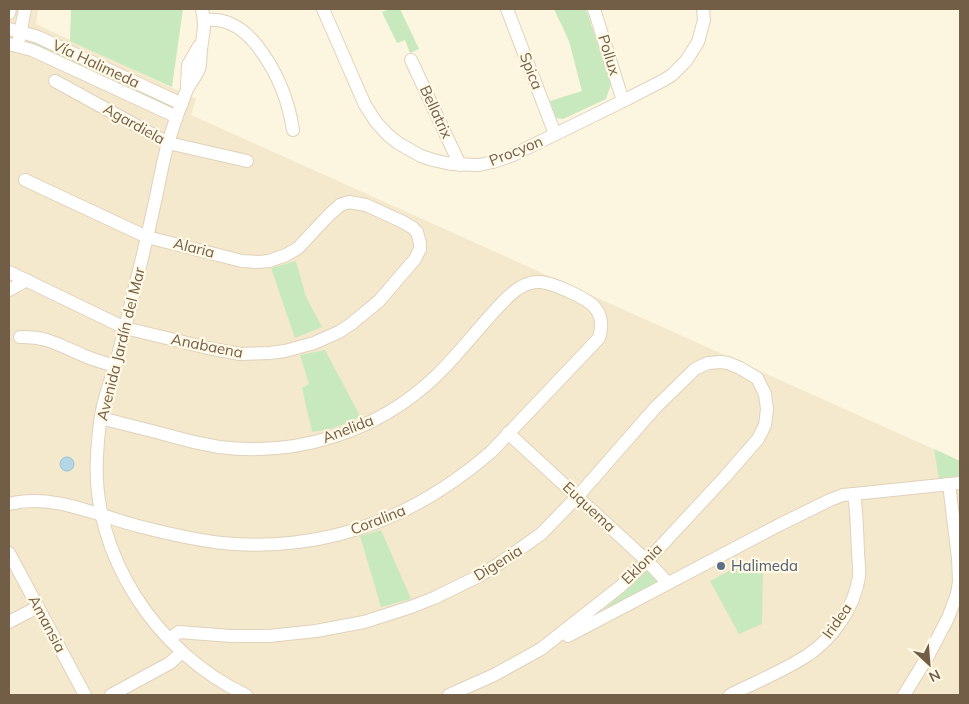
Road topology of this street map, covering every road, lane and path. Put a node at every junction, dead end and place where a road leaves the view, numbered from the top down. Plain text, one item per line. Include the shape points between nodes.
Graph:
1 (10, 9) edge
2 (26, 9) edge
3 (323, 9) edge
4 (507, 9) edge
5 (594, 9) edge
6 (703, 9) edge
7 (9, 13) edge
8 (204, 14) edge
9 (15, 30) edge
10 (13, 45) edge
11 (411, 60) dead end
12 (55, 81) dead end
13 (623, 101) junction
14 (182, 104) junction
15 (177, 116) junction
16 (293, 130) dead end
17 (555, 134) junction
18 (168, 143) junction
19 (247, 161) dead end
20 (460, 165) junction
21 (25, 180) dead end
22 (353, 202) joint
23 (147, 236) junction
24 (9, 272) edge
25 (27, 280) junction
26 (546, 283) joint
27 (9, 290) edge
28 (125, 328) junction
29 (20, 337) dead end
30 (115, 366) junction
31 (758, 378) joint
32 (101, 418) junction
33 (508, 433) junction
34 (954, 484) edge
35 (854, 494) junction
36 (578, 496) junction
37 (9, 504) edge
38 (102, 515) junction
39 (9, 553) edge
40 (647, 561) junction
41 (668, 584) junction
42 (38, 607) junction
43 (9, 622) edge
44 (169, 639) junction
45 (541, 649) junction
46 (182, 652) junction
47 (85, 695) edge
48 (111, 695) edge
49 (246, 695) edge
50 (449, 695) edge
51 (730, 695) edge
52 (904, 695) edge

1 - 7 street
2 - 9 street
3 - 20 street, Procyon via 365,105 382,128 398,143 421,156
4 - 17 street, Spica
5 - 13 street, Pollux
6 - 13 street, Procyon via 702,31 686,61 672,75
8 - 14 street, Avenida Jardín del Mar via 199,68
8 - 16 street via 238,27 262,52 284,92
9 - 10 street
9 - 14 street, Vía Halimeda via 38,37
10 - 15 street, Vía Halimeda via 32,50
11 - 20 street, Bellatrix
12 - 18 street, Agardiela
13 - 17 street, Procyon
14 - 15 street, Avenida Jardín del Mar
15 - 18 street, Avenida Jardín del Mar
17 - 20 street, Procyon via 493,162
18 - 19 street, Agardiela
18 - 23 street, Avenida Jardín del Mar
21 - 23 street, Alaria
22 - 23 street, Alaria via 344,203 328,216 298,248 270,261 242,260
22 - 28 street, Anabaena via 413,228 419,237 420,249 416,259 379,301 339,332 300,348 240,354
23 - 28 street, Avenida Jardín del Mar
24 - 25 street, Anabaena
25 - 27 street
25 - 28 street, Anabaena
26 - 32 street, Anelida via 526,284 515,290 447,365 407,400 360,427 325,440 266,449 232,448 202,444
26 - 33 street, Coralina via 593,305 601,319 601,332 599,338
28 - 30 street, Avenida Jardín del Mar
29 - 30 street via 47,339
30 - 32 street, Avenida Jardín del Mar
31 - 36 street, Digenia via 728,363 708,363 695,368 655,408
31 - 40 street, Eklonia via 767,409 758,439
32 - 38 street, Avenida Jardín del Mar via 96,472
33 - 36 street, Euquema
33 - 38 street, Coralina via 474,467 417,504 376,523 316,539 234,544 163,532
34 - 35 street
34 - 52 street via 959,564 957,594 948,618
35 - 41 street via 830,500 787,520
35 - 51 street, Iridea via 859,576 842,620 807,655
36 - 40 street, Euquema
36 - 44 street, Digenia via 540,534 500,563 411,607 364,622 316,631 269,636 179,632
37 - 38 street, Coralina via 27,500 48,501
38 - 44 street, Avenida Jardín del Mar via 106,534 125,579
39 - 42 street, Amansia
40 - 41 street, Euquema
40 - 45 street, Eklonia via 621,586
41 - 45 street
42 - 43 street
42 - 47 street, Amansia
44 - 46 street, Avenida Jardín del Mar
45 - 50 street, Eklonia
46 - 48 street via 170,664
46 - 49 street, Avenida Jardín del Mar via 218,680

